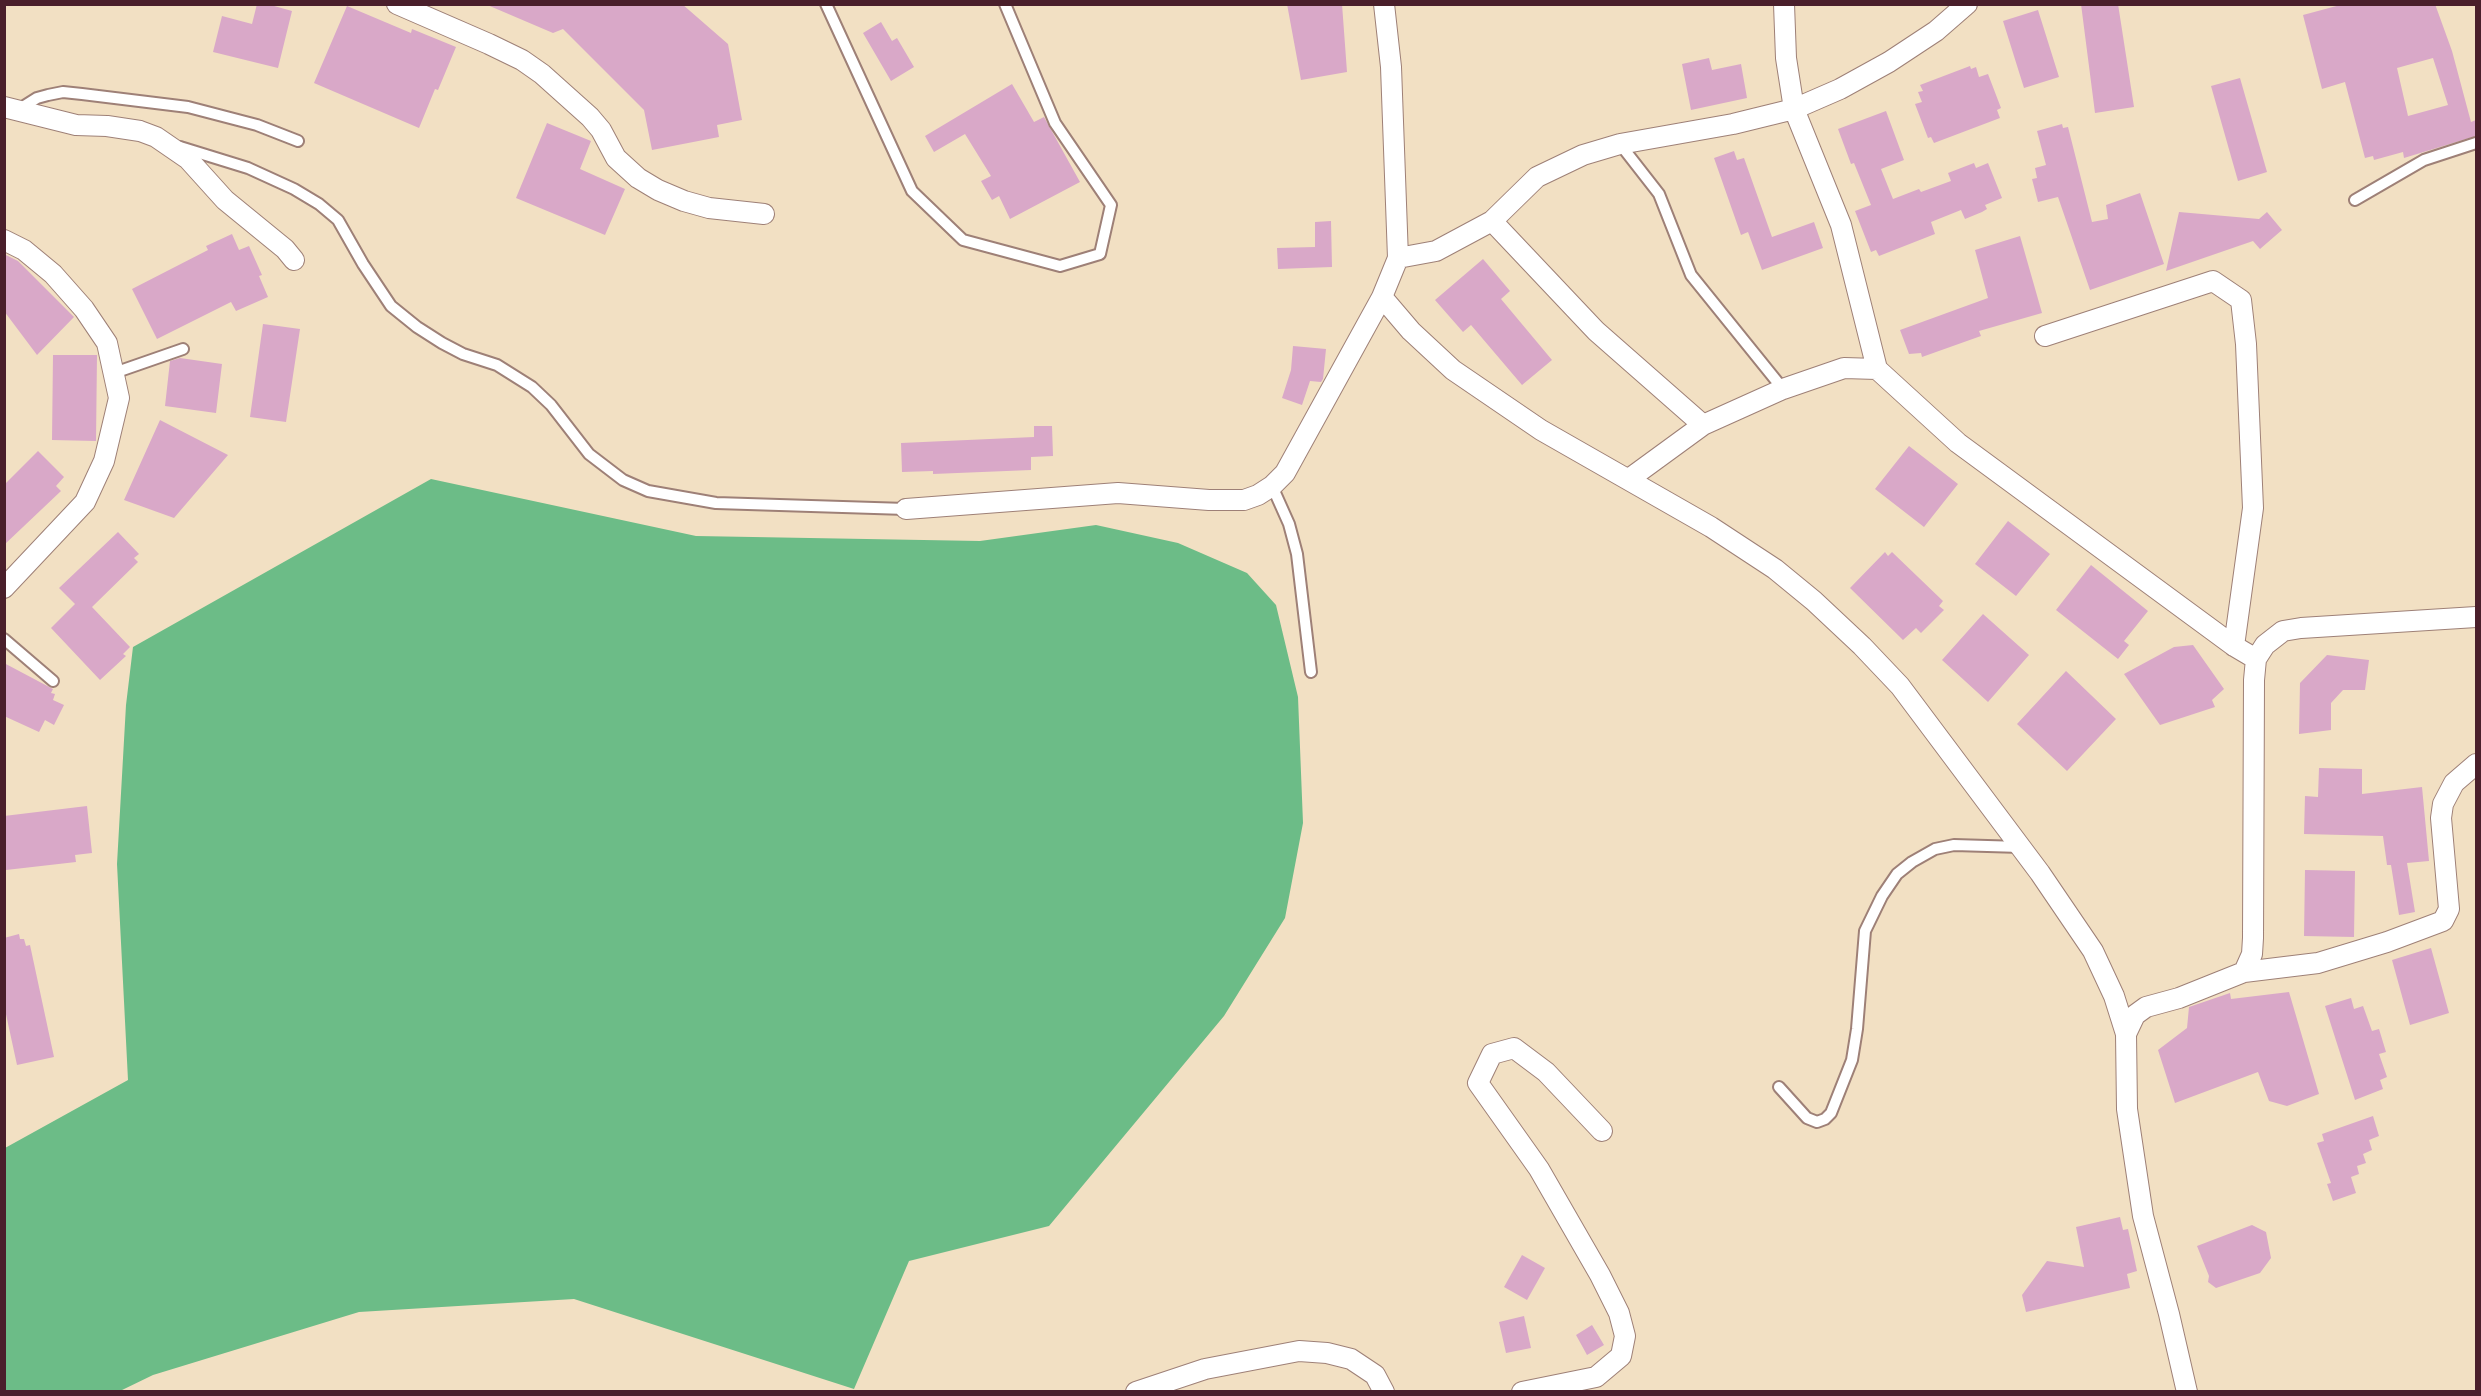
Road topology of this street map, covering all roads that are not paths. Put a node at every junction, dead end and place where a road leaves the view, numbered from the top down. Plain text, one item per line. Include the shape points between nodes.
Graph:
1 (397, 4) edge
2 (826, 4) edge
3 (1005, 4) edge
4 (1384, 4) edge
5 (1784, 4) edge
6 (1966, 4) edge
7 (11, 108) edge
8 (1794, 109) junction
9 (298, 141) dead end
10 (166, 143) junction
11 (2476, 143) edge
12 (1620, 144) junction
13 (2355, 200) dead end
14 (764, 214) dead end
15 (1492, 221) junction
16 (4, 240) edge
17 (1398, 258) junction
18 (294, 260) dead end
19 (1383, 297) junction
20 (2045, 336) dead end
21 (183, 349) dead end
22 (1877, 369) junction
23 (114, 373) junction
24 (1784, 389) junction
25 (1704, 425) junction
26 (1629, 479) junction
27 (1272, 486) junction
28 (906, 510) joint
29 (4, 588) edge
30 (2476, 617) edge
31 (4, 639) edge
32 (2234, 646) junction
33 (2256, 659) junction
34 (1311, 672) dead end
35 (53, 681) dead end
36 (2476, 764) edge
37 (2021, 847) junction
38 (2244, 972) junction
39 (2114, 996) junction
40 (2156, 1004) junction
41 (2126, 1034) junction
42 (1779, 1087) dead end
43 (1602, 1131) dead end
44 (1136, 1392) edge
45 (1384, 1392) edge
46 (1522, 1392) edge
47 (2187, 1392) edge

1 - 14 street via 489,44 542,74 590,117 621,163 658,190 709,208
2 - 3 lane via 912,191 963,240 1060,266 1100,254 1112,205 1055,123
4 - 17 street via 1391,67
5 - 8 street via 1786,58
6 - 8 street via 1936,31 1889,62
7 - 9 lane via 63,92 82,94 188,107 246,121
7 - 10 street via 76,125 140,131
8 - 12 street
8 - 22 street via 1840,225
10 - 18 street via 188,159 225,200
10 - 28 lane via 248,168 319,204 338,220 391,306 442,344 497,365 532,387 589,454 622,480 648,491 716,503
11 - 13 lane via 2424,160
12 - 15 street via 1583,155 1537,177
12 - 24 lane via 1659,194 1691,274
15 - 17 street via 1436,251
15 - 25 street via 1596,331
16 - 23 street via 24,250 53,274 84,309 107,344
17 - 19 street
19 - 26 street via 1411,331 1453,370 1542,430
19 - 27 street via 1284,472
20 - 32 street via 2212,281 2241,300 2253,508
21 - 23 lane
22 - 24 street via 1844,368
22 - 32 street via 1958,443
23 - 29 street via 119,398 104,461 85,502
24 - 25 street
25 - 26 street
26 - 37 street via 1775,569 1846,630 1899,686
27 - 28 street via 1244,500 1118,493
27 - 34 lane via 1297,554
30 - 33 street via 2283,631 2265,645
31 - 35 lane
32 - 33 street
33 - 38 street via 2253,938 2252,954
36 - 38 street via 2460,775 2448,792 2440,818 2449,909 2443,921 2318,963
37 - 39 street via 2073,918
37 - 42 lane via 1954,845 1935,849 1898,874 1865,931 1852,1060 1831,1113 1817,1122 1808,1118
38 - 40 street
39 - 40 street
39 - 41 street
40 - 41 street via 2138,1012
41 - 47 street via 2127,1109 2143,1216
43 - 46 street via 1546,1072 1514,1048 1491,1053 1478,1083 1539,1169 1610,1294 1625,1336 1621,1356 1596,1377
44 - 45 street via 1205,1369 1299,1351 1351,1359 1375,1375

